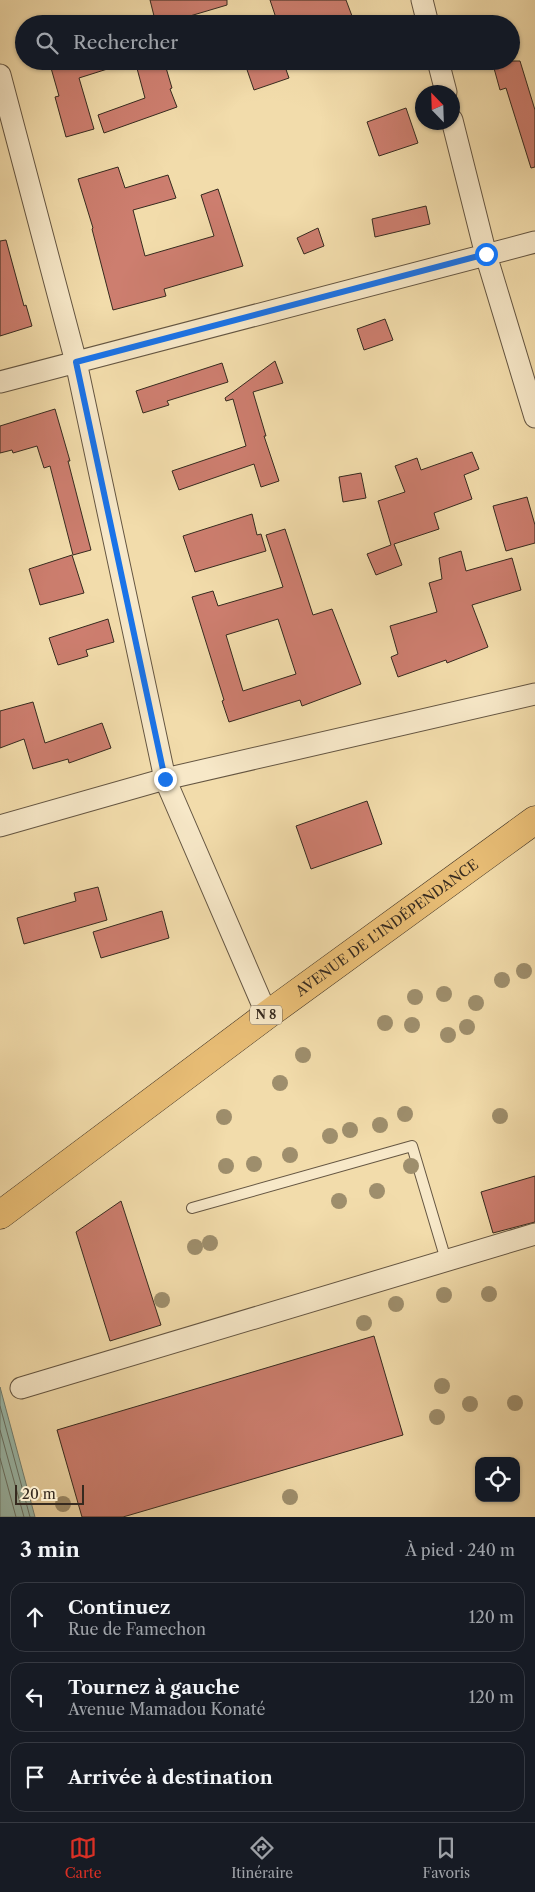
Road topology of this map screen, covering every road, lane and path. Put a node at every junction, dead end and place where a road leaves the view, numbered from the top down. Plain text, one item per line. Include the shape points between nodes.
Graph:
1 (422, 0) edge
2 (426, 15) edge
3 (440, 70) edge
4 (0, 75) edge
5 (444, 85) edge
6 (455, 130) edge
7 (535, 242) edge
8 (486, 254) junction
9 (76, 362) junction
10 (0, 382) edge
11 (535, 417) edge
12 (535, 694) edge
13 (165, 779) junction
14 (535, 820) edge
15 (0, 826) edge
16 (266, 1015) junction
17 (192, 1208) dead end
18 (0, 1215) edge
19 (535, 1234) edge
20 (446, 1260) junction
21 (21, 1388) dead end

1 - 2 street
3 - 5 street
4 - 9 street
6 - 8 street
7 - 8 street
8 - 9 street
8 - 11 street
9 - 10 street
9 - 13 street
12 - 13 street
13 - 15 street
13 - 16 street
14 - 16 highway, AVENUE DE L'INDÉPENDANCE / N 8
16 - 18 highway, AVENUE DE L'INDÉPENDANCE / N 8
17 - 20 lane via 412,1146
19 - 20 street
20 - 21 street

